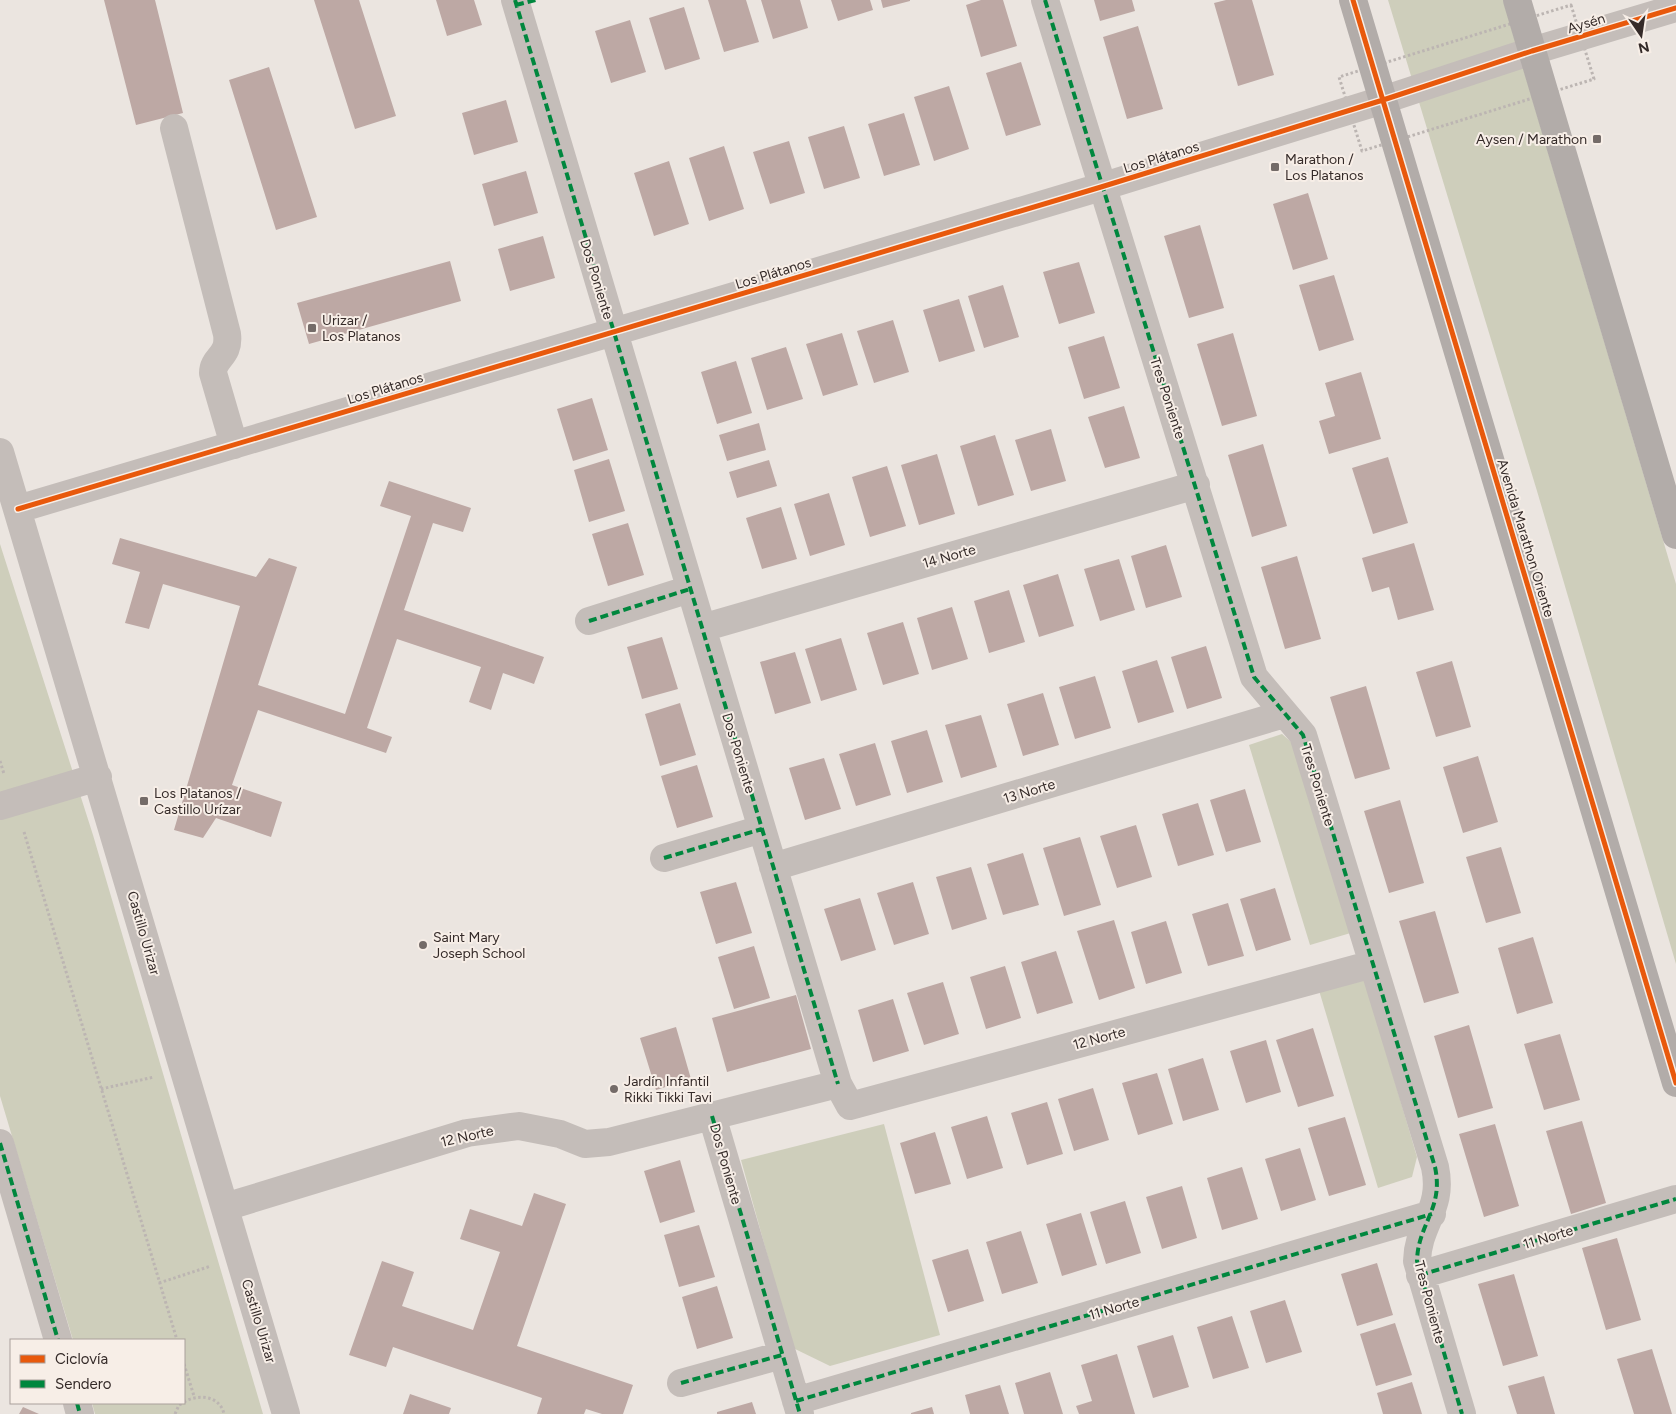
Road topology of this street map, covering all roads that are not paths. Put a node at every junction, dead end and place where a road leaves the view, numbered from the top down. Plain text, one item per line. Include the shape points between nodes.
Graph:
1 (1045, 0) edge
2 (1353, 0) edge
3 (1517, 0) edge
4 (522, 2) edge
5 (1676, 8) edge
6 (1532, 50) junction
7 (1383, 100) junction
8 (174, 128) dead end
9 (1101, 187) junction
10 (613, 332) junction
11 (234, 445) junction
12 (0, 452) edge
13 (1196, 485) junction
14 (18, 508) junction
15 (1676, 535) edge
16 (690, 589) junction
17 (589, 620) dead end
18 (702, 628) junction
19 (1284, 714) junction
20 (98, 777) junction
21 (0, 806) edge
22 (762, 829) junction
23 (664, 858) dead end
24 (773, 867) junction
25 (1373, 964) junction
26 (1676, 1083) edge
27 (838, 1084) junction
28 (712, 1116) junction
29 (0, 1143) edge
30 (1676, 1199) edge
31 (225, 1207) junction
32 (1432, 1214) junction
33 (1420, 1275) junction
34 (58, 1339) edge
35 (782, 1354) junction
36 (681, 1383) dead end
37 (798, 1408) edge
38 (286, 1414) edge
39 (1462, 1414) edge

1 - 9 street, Tres Poniente
2 - 7 main road, Avenida Marathon Oriente
3 - 6 main road
4 - 10 street, Dos Poniente
5 - 6 street, Aysén
6 - 7 street, Los Plátanos
6 - 15 main road
7 - 9 street, Los Plátanos
7 - 26 main road, Avenida Marathon Oriente
8 - 11 street via 227,334 227,349 215,363 213,373
9 - 10 street, Los Plátanos
9 - 13 street, Tres Poniente
10 - 11 street, Los Plátanos
10 - 16 street, Dos Poniente
11 - 14 street, Los Plátanos
12 - 14 street, Castillo Urizar
13 - 18 street, 14 Norte
13 - 19 street, Tres Poniente via 1254,677
14 - 20 street, Castillo Urizar
16 - 17 street
16 - 18 street, Dos Poniente
18 - 22 street, Dos Poniente
19 - 24 street, 13 Norte
19 - 25 street, Tres Poniente via 1303,735
20 - 21 street
20 - 31 street, Castillo Urizar
22 - 23 street
22 - 24 street, Dos Poniente
24 - 27 street, Dos Poniente
25 - 27 street, 12 Norte via 850,1106
25 - 32 street, Tres Poniente via 1435,1167 1438,1190
27 - 28 street, Dos Poniente
28 - 31 street, 12 Norte via 609,1142 585,1144 539,1128 519,1126 467,1133
28 - 35 street, Dos Poniente
29 - 34 street
30 - 33 street, 11 Norte
31 - 38 street, Castillo Urizar
32 - 33 street, Tres Poniente via 1417,1248
32 - 37 street, 11 Norte
33 - 39 street, Tres Poniente
35 - 36 street
35 - 37 street, Dos Poniente

